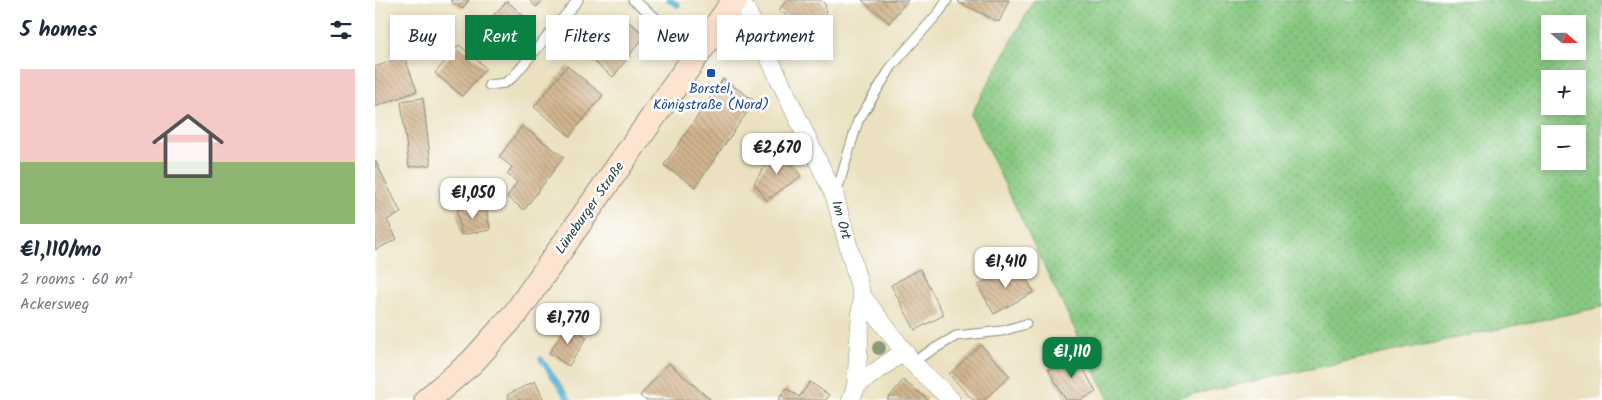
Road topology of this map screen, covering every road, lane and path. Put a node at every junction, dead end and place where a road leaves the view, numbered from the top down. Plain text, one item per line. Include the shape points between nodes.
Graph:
1 (578, 0) edge
2 (633, 0) edge
3 (947, 0) edge
4 (735, 1) edge
5 (652, 15) edge
6 (707, 41) edge
7 (693, 60) edge
8 (489, 85) dead end
9 (835, 197) junction
10 (862, 296) junction
11 (1026, 324) dead end
12 (908, 356) junction
13 (854, 393) edge
14 (427, 400) edge
15 (951, 400) edge

1 - 8 lane via 513,76 505,83
2 - 5 lane
3 - 9 lane via 891,66 858,121
4 - 6 main road, Lüneburger Straße
4 - 9 street, Im Ort via 747,11
7 - 14 main road, Lüneburger Straße via 516,313 472,362
9 - 10 street, Im Ort
10 - 12 street
10 - 13 street, Im Ort
11 - 12 lane via 956,336
12 - 13 street
12 - 15 street

